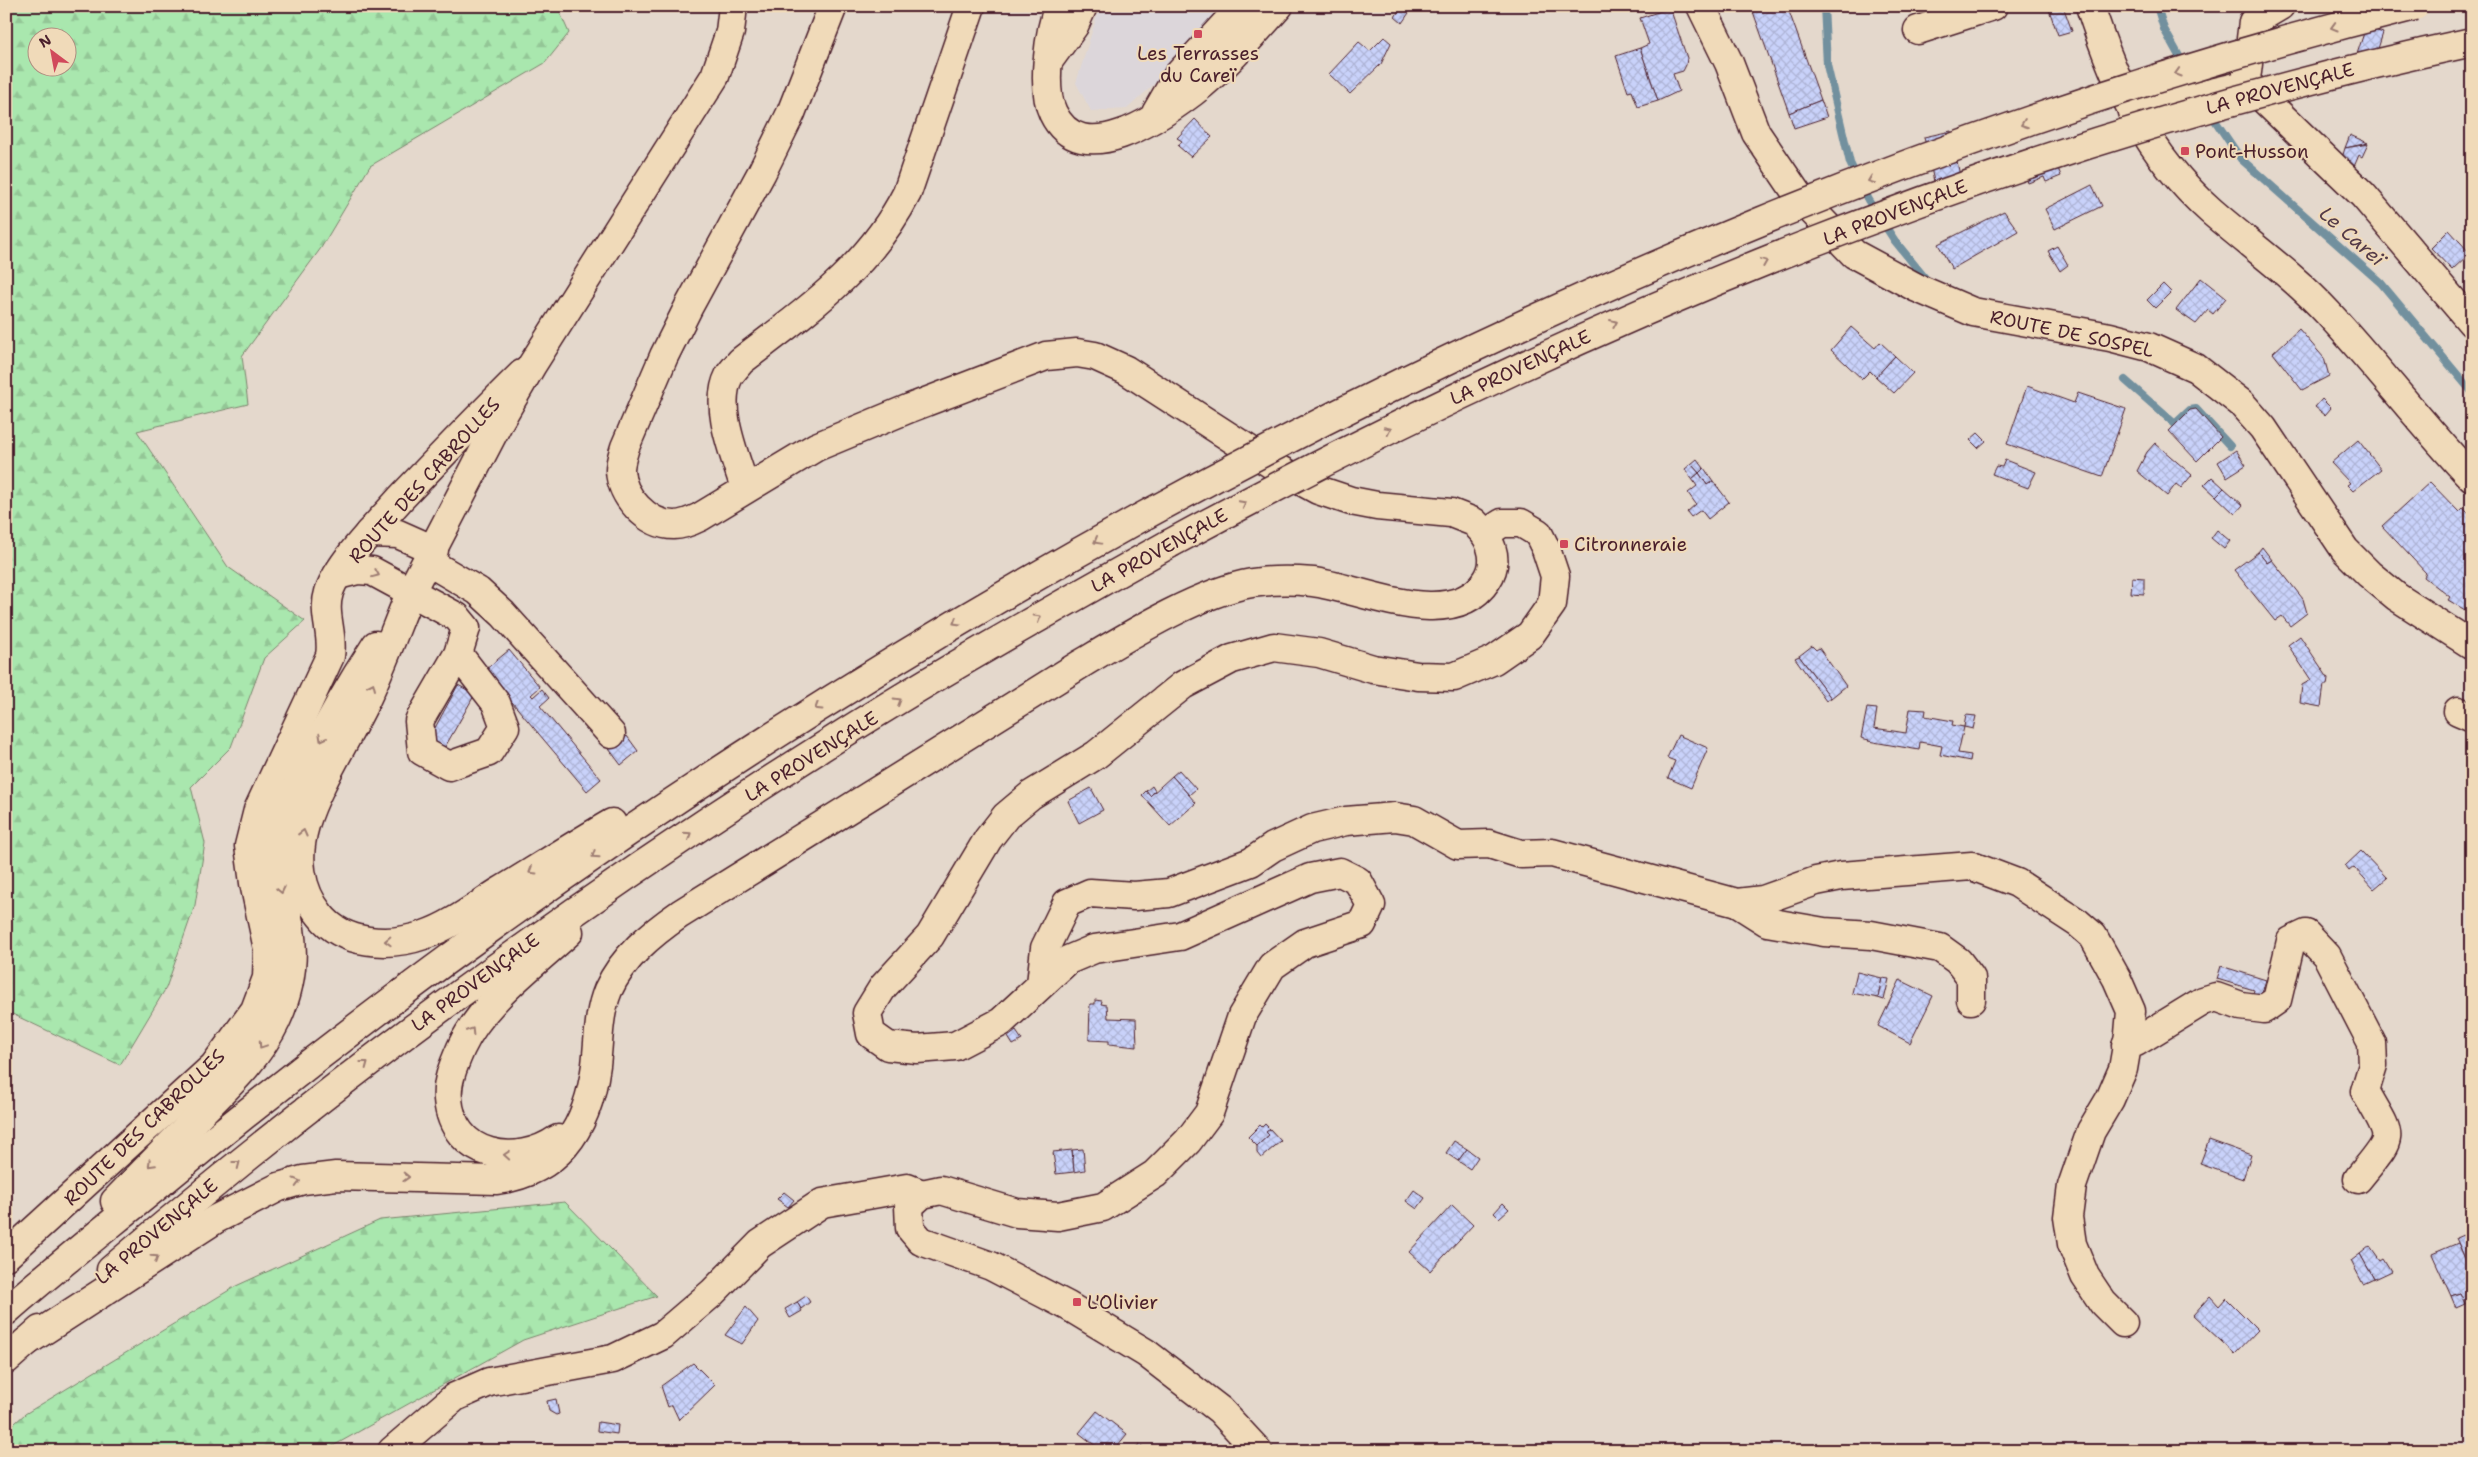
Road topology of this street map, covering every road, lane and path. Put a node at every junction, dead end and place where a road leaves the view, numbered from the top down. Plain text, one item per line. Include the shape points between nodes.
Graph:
1 (733, 6) edge
2 (833, 6) edge
3 (971, 6) edge
4 (1059, 6) edge
5 (1083, 6) edge
6 (1242, 6) edge
7 (1259, 6) edge
8 (1279, 6) edge
9 (1701, 6) edge
10 (1716, 6) edge
11 (1993, 6) edge
12 (2090, 6) edge
13 (2280, 6) edge
14 (2415, 6) edge
15 (1918, 30) dead end
16 (2472, 42) edge
17 (1237, 52) junction
18 (1049, 60) junction
19 (1729, 63) junction
20 (2248, 84) junction
21 (2132, 112) junction
22 (1154, 117) junction
23 (2472, 323) edge
24 (532, 365) junction
25 (2472, 478) edge
26 (745, 488) junction
27 (369, 533) junction
28 (1485, 534) junction
29 (430, 555) junction
30 (338, 575) junction
31 (411, 591) junction
32 (2472, 645) edge
33 (458, 654) dead end
34 (787, 726) junction
35 (611, 734) dead end
36 (647, 862) junction
37 (1737, 903) junction
38 (1041, 984) junction
39 (1971, 1000) dead end
40 (2126, 1045) junction
41 (581, 1121) junction
42 (2358, 1179) dead end
43 (922, 1194) junction
44 (6, 1256) edge
45 (13, 1305) edge
46 (2122, 1323) dead end
47 (16, 1351) edge
48 (392, 1451) edge
49 (1258, 1451) edge

1 - 24 main road via 725,50 712,82
2 - 26 main road via 791,113 664,356 621,460 622,478 629,497 644,513 665,524 685,523 700,517
3 - 26 main road via 907,193 894,218 862,261 836,286 741,361 728,377 723,399 725,421
4 - 18 main road via 1053,21
5 - 18 main road via 1074,26
6 - 22 main road via 1178,75
7 - 17 main road via 1238,30
8 - 17 main road
9 - 19 main road, ROUTE DE SOSPEL
10 - 19 main road, ROUTE DE SOSPEL
11 - 15 main road
12 - 21 main road via 2115,77
13 - 20 main road via 2254,22 2246,66
14 -> 34 main road, LA PROVENÇALE, bridge via 2261,47 1986,138 1793,210 1571,303 1332,416 1140,518 1016,587
36 -> 16 main road, LA PROVENÇALE, bridge via 844,734 1022,627 1169,544 1354,446 1604,328 1894,211 2094,142 2382,61
17 - 22 main road via 1193,92
18 - 22 main road via 1045,81 1047,98 1055,118 1070,133 1083,138 1117,137
19 - 32 main road, ROUTE DE SOSPEL via 1756,133 1800,198 1854,254 1917,288 1973,312 2110,337 2149,347 2196,368 2241,403 2263,428 2345,550 2397,597
20 - 21 main road
20 - 23 main road via 2363,195
21 - 25 main road via 2153,147 2177,177 2327,312
24 - 27 main road, ROUTE DES CABROLLES via 473,422
24 - 29 main road
26 - 28 main road via 816,447 910,408 1046,356 1077,353 1095,356 1126,370 1279,469 1318,490 1377,506 1451,512 1474,522
27 - 29 main road via 398,534
27 - 30 main road, ROUTE DES CABROLLES
28 - 38 main road via 1502,523 1521,523 1538,533 1546,549 1555,576 1552,604 1530,635 1494,660 1454,677 1418,676 1373,669 1319,653 1274,647 1232,659 1183,685 1096,755 1031,795 1006,816 988,838 930,936 883,987 867,1013 872,1034 888,1046 917,1049 955,1046 1001,1022
28 - 41 main road via 1494,555 1492,571 1477,593 1459,602 1436,605 1398,603 1314,582 1271,580 1232,589 1178,611 1081,664 700,900 639,947 609,989 601,1015 593,1083
29 - 31 main road
29 - 35 main road via 497,608
30 -> 31 main road via 358,570 372,571
30 - 44 main road, ROUTE DES CABROLLES via 326,604 332,645 330,656 258,810 249,846 268,949 267,978 255,1010 214,1066
31 - 33 main road via 457,616 466,628
34 -> 31 main road via 655,798 435,930 414,938 383,942 348,936 330,926 311,902 302,880 301,842 315,802 372,687
31 -> 45 main road via 355,678 316,749 284,818 277,842 277,856 280,887 290,928 292,967 282,1006 270,1034 234,1080
34 -> 45 main road, LA PROVENÇALE via 533,897 431,972 215,1138
41 -> 36 main road via 551,1144 532,1152 516,1155 489,1152 469,1142 457,1127 448,1099 450,1076 469,1032 489,1007
47 -> 36 main road, LA PROVENÇALE via 213,1182 326,1093 484,974
37 - 38 main road via 1552,853 1521,854 1489,844 1458,845 1414,820 1395,816 1346,821 1312,829 1250,862 1169,893 1134,896 1090,893 1067,903 1045,948
37 - 39 main road via 1767,922 1824,932 1871,934 1940,948 1958,961 1971,978
37 - 40 main road via 1763,900 1816,881 1841,876 1972,866 2017,883 2093,936 2131,1011
38 - 43 main road via 1068,960 1094,949 1180,936 1310,878 1340,872 1358,881 1371,905 1362,924 1304,943 1272,966 1242,1016 1209,1112 1188,1141 1155,1174 1103,1207 1058,1216 1017,1213 941,1190
40 - 42 main road via 2216,997 2241,1006 2264,1009 2277,1000 2291,941 2306,934 2327,956 2372,1042 2373,1065 2365,1091 2388,1134 2386,1144
40 - 46 main road via 2123,1069 2092,1131 2072,1186 2068,1217 2072,1244 2085,1276 2103,1303
47 -> 41 main road via 216,1219 279,1187 336,1176 511,1178 531,1172 556,1156
43 - 48 main road via 907,1188 822,1203 760,1244 712,1293 663,1335 613,1359 489,1382 456,1397
43 - 49 main road via 909,1206 910,1228 921,1241 991,1266 1068,1306 1146,1353 1220,1410

